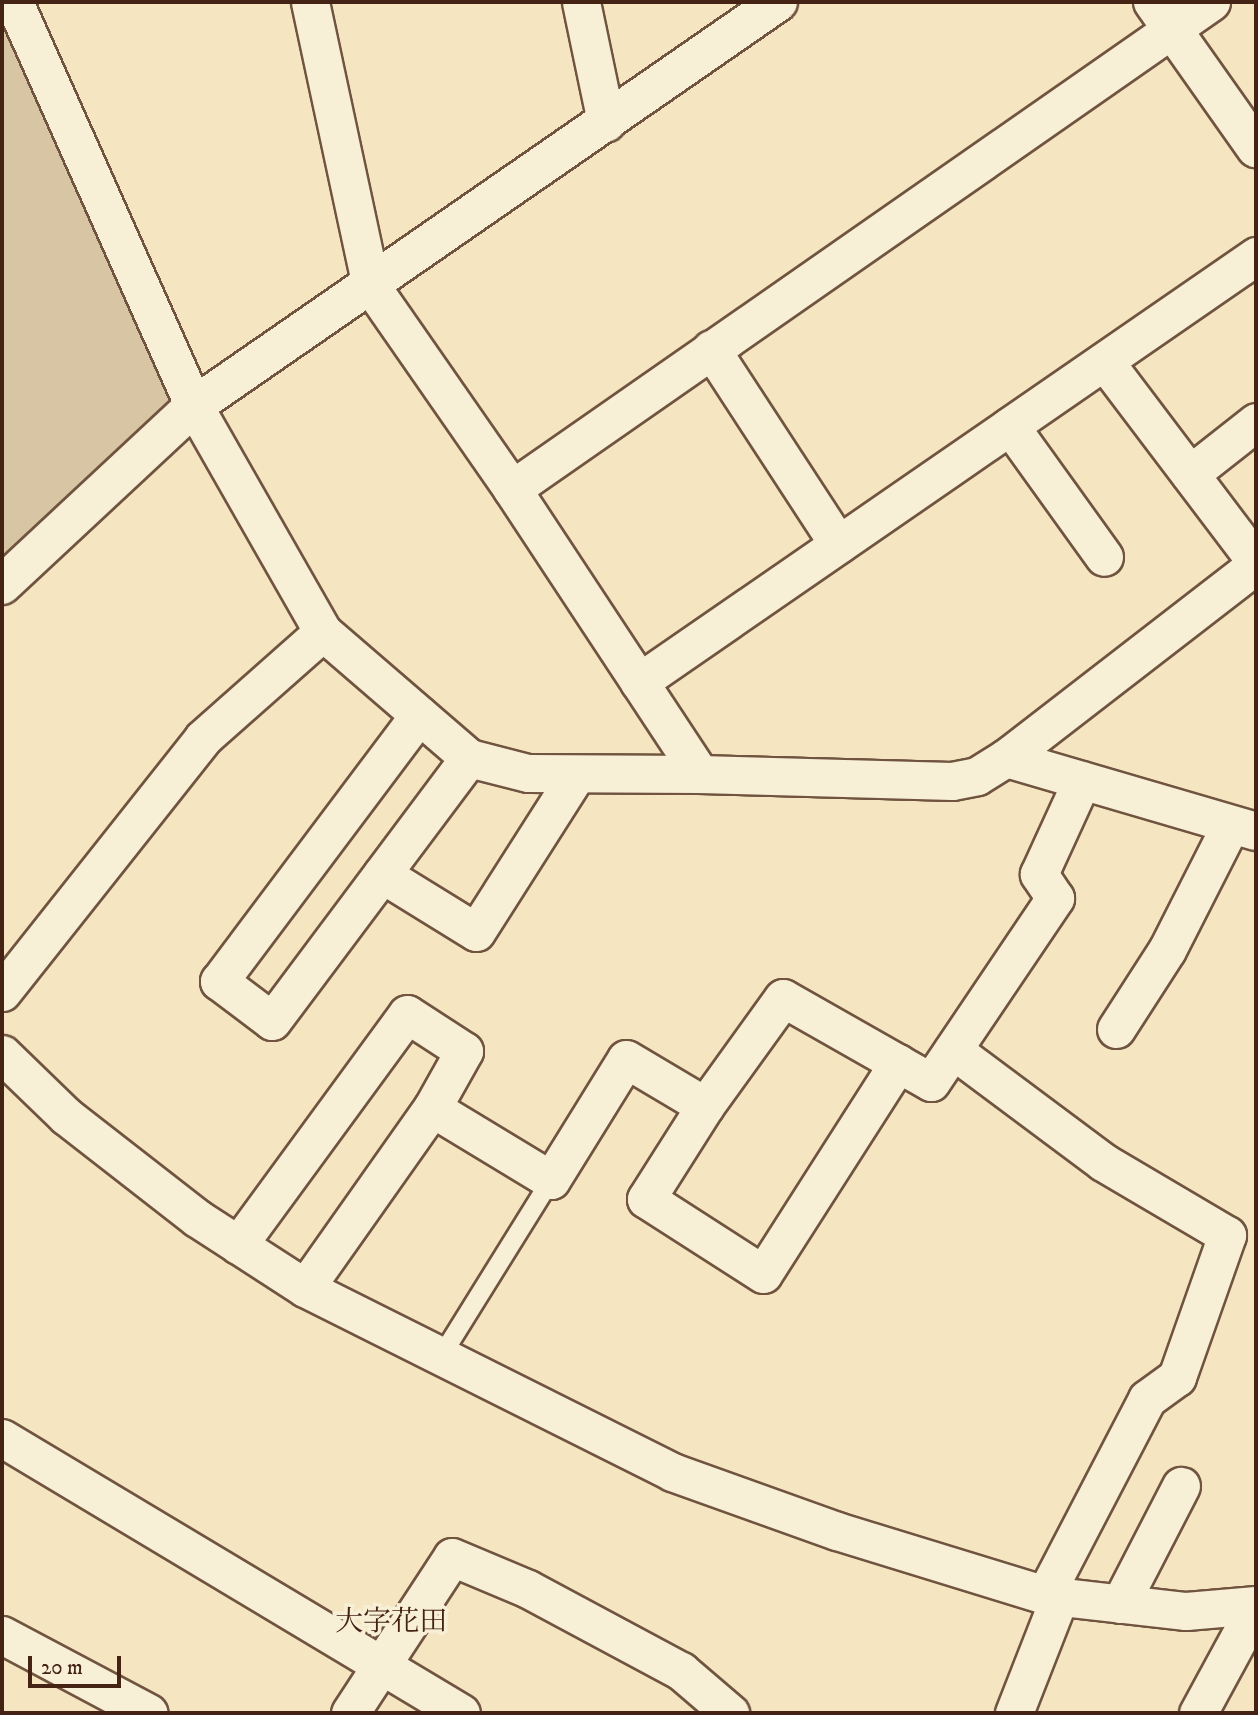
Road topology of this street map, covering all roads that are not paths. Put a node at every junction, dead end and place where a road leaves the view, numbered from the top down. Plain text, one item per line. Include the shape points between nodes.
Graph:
1 (14, 2) edge
2 (310, 2) edge
3 (580, 2) edge
4 (778, 2) edge
5 (1212, 2) edge
6 (1162, 16) edge
7 (606, 122) junction
8 (1256, 148) edge
9 (1256, 256) edge
10 (371, 286) junction
11 (711, 349) junction
12 (1105, 362) junction
13 (194, 406) junction
14 (1256, 422) edge
15 (1010, 426) junction
16 (1190, 474) junction
17 (512, 489) junction
18 (838, 544) junction
19 (1104, 557) dead end
20 (1256, 563) edge
21 (2, 584) edge
22 (323, 632) junction
23 (639, 682) junction
24 (419, 715) junction
25 (468, 758) junction
26 (1006, 758) junction
27 (700, 774) junction
28 (576, 775) junction
29 (1082, 780) junction
30 (1244, 827) edge
31 (382, 874) junction
32 (2, 992) edge
33 (1116, 1029) dead end
34 (953, 1050) junction
35 (2, 1054) edge
36 (898, 1063) junction
37 (705, 1106) junction
38 (432, 1108) junction
39 (551, 1180) junction
40 (238, 1245) junction
41 (305, 1288) junction
42 (442, 1355) junction
43 (6, 1451) edge
44 (1181, 1486) dead end
45 (1052, 1597) junction
46 (1120, 1604) junction
47 (1256, 1606) edge
48 (2, 1635) edge
49 (382, 1667) junction
50 (149, 1713) edge
51 (350, 1713) edge
52 (461, 1713) edge
53 (730, 1713) edge
54 (1014, 1713) edge
55 (1198, 1713) edge

1 - 13 street
2 - 10 street
3 - 7 street
4 - 7 street
5 - 6 street
6 - 8 street
6 - 11 street
7 - 10 street
9 - 12 street
10 - 13 street
10 - 17 street
11 - 17 street
11 - 18 street
12 - 15 street
12 - 16 street
13 - 21 street
13 - 22 street
14 - 16 street
15 - 18 street
15 - 19 street
16 - 20 street
17 - 23 street
18 - 23 street
20 - 26 street
22 - 24 street
22 - 32 street via 203,738
23 - 27 street
24 - 25 street
24 - 31 street via 219,981 272,1021
25 - 28 street via 528,773
25 - 31 street
26 - 27 street via 977,776 952,781
26 - 29 street
27 - 28 street
28 - 31 street via 476,932
29 - 30 street
29 - 34 street via 1039,874 1055,898
30 - 33 street
34 - 36 street via 931,1082
34 - 45 street via 1103,1162 1227,1236 1177,1377 1147,1399
35 - 40 street via 66,1116
36 - 37 street via 783,998
36 - 37 street via 763,1274 646,1199
37 - 39 street via 626,1059
38 - 39 street
38 - 40 street via 464,1051 407,1014
38 - 41 street
39 - 42 lane
40 - 41 street
41 - 42 street
42 - 45 street via 672,1472 837,1531
43 - 49 street
44 - 46 street
45 - 46 street
45 - 54 street
46 - 47 street via 1186,1611
47 - 55 street
48 - 50 street
49 - 51 street
49 - 52 street
49 - 53 street via 453,1557 528,1589 681,1671

